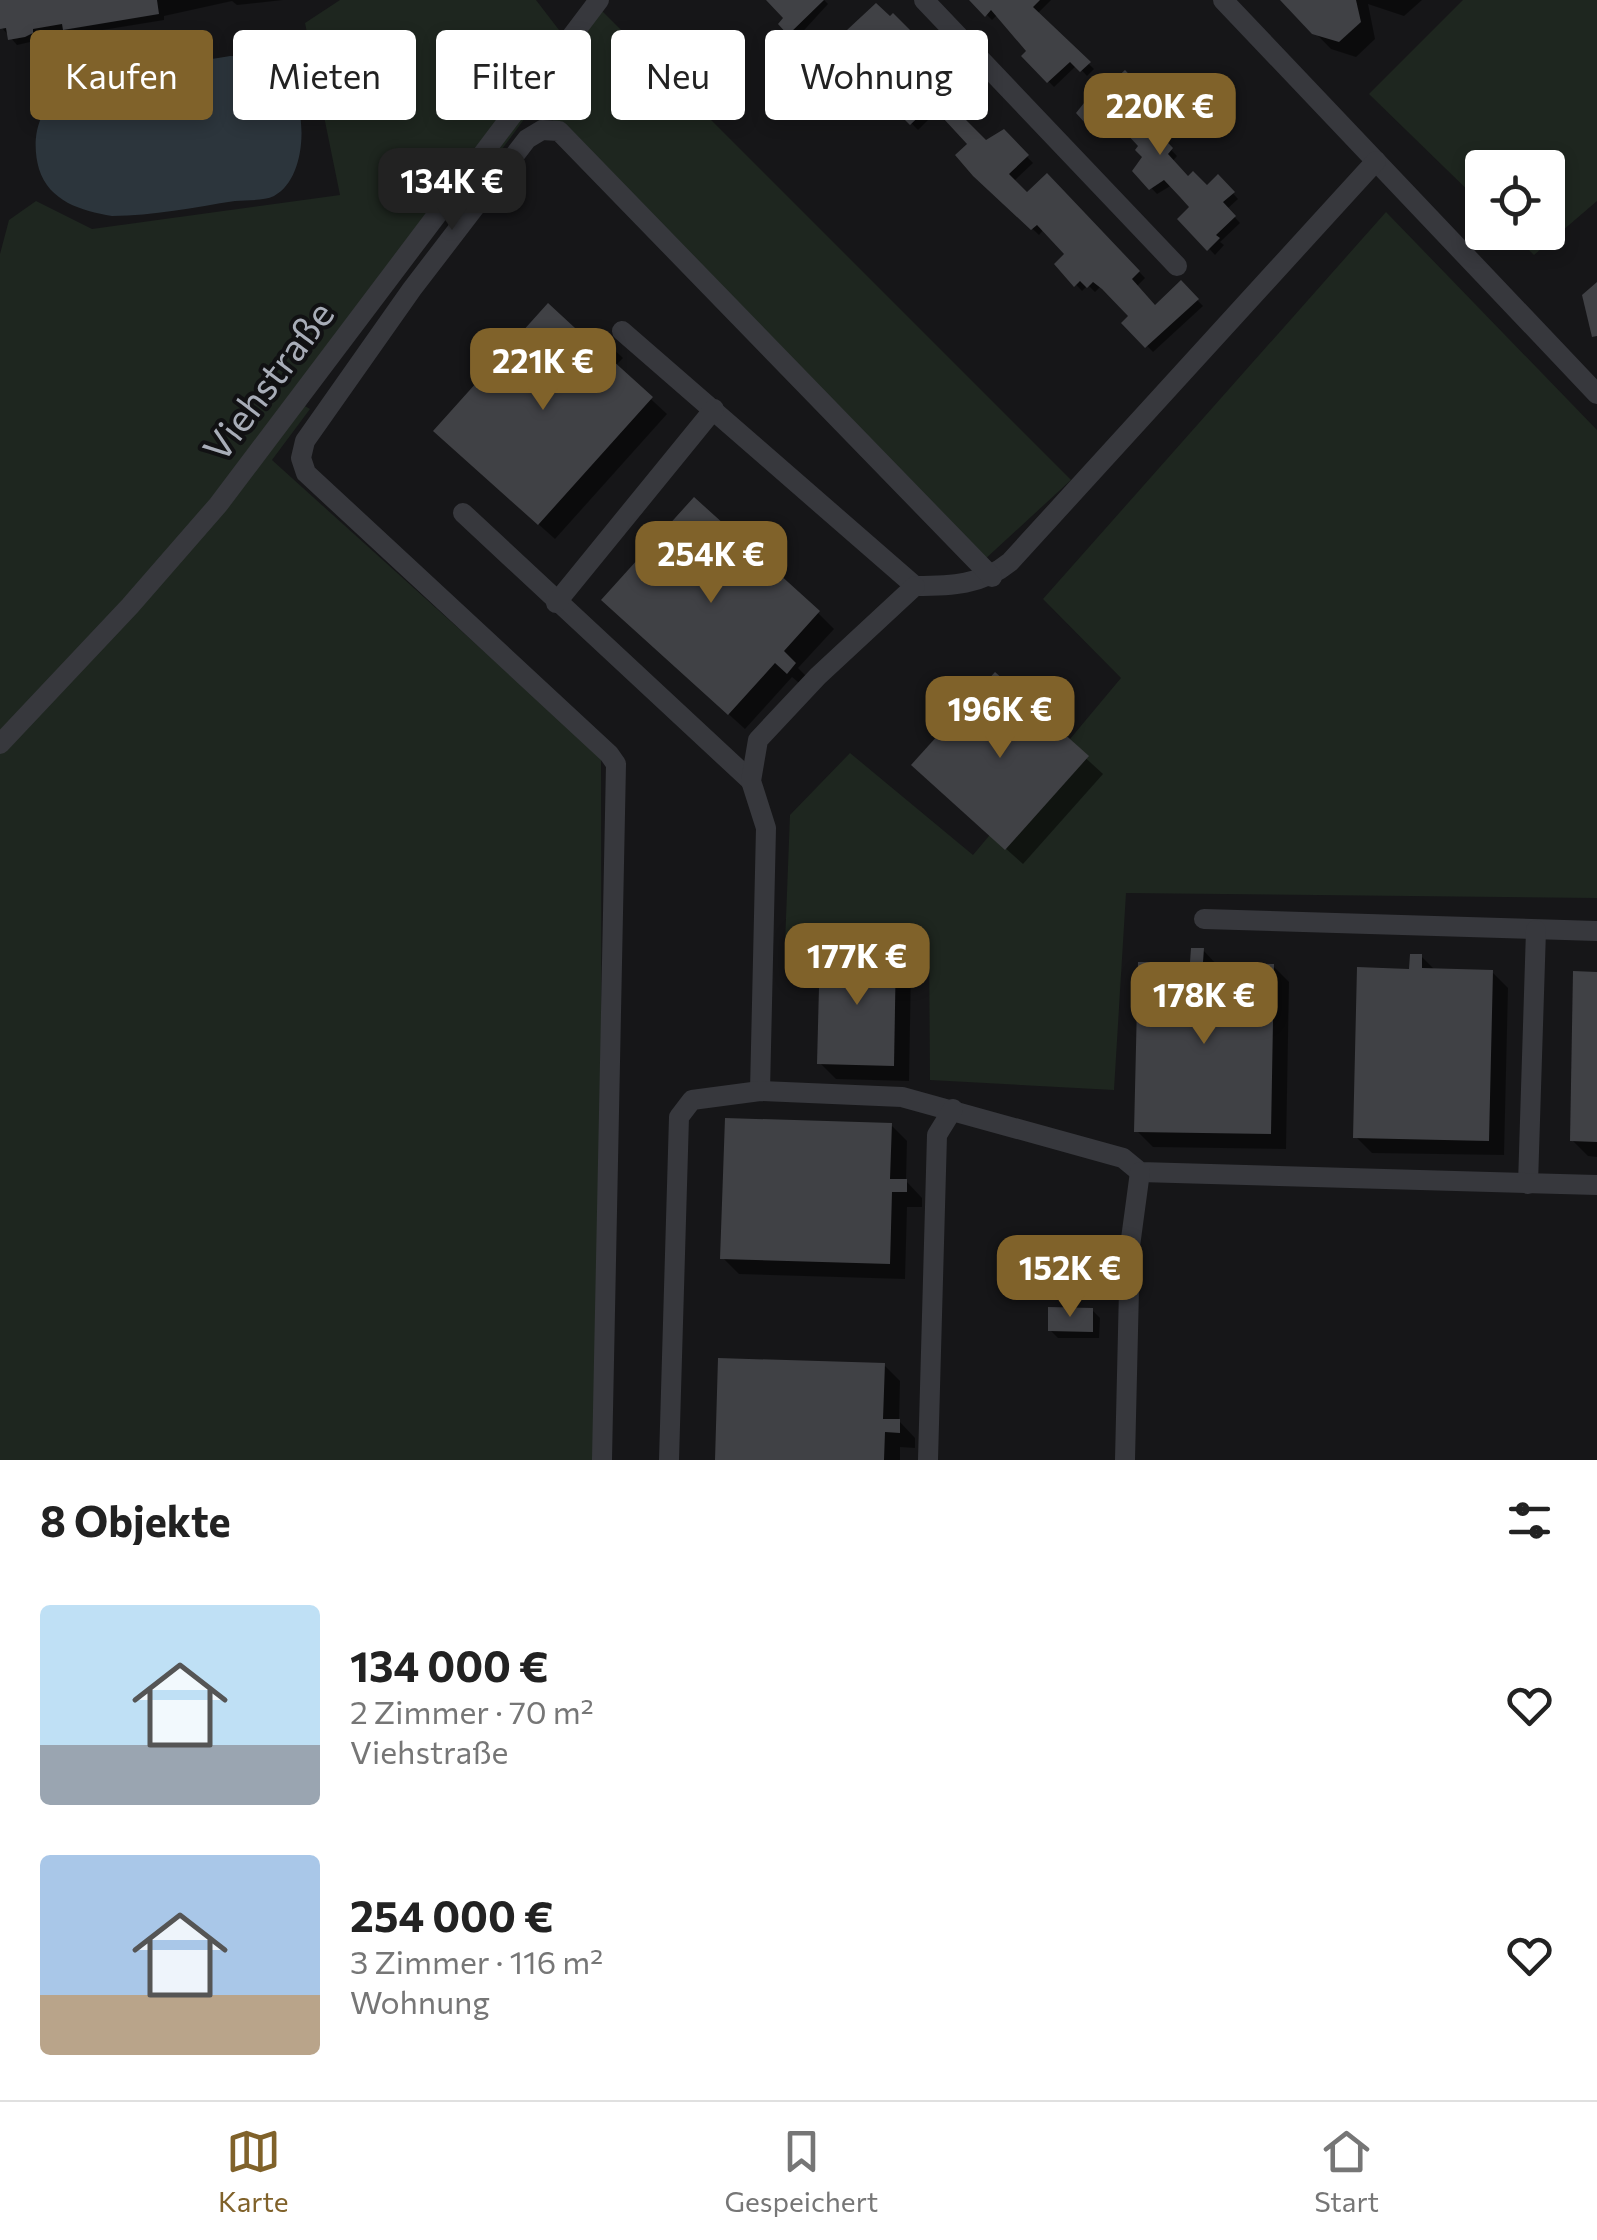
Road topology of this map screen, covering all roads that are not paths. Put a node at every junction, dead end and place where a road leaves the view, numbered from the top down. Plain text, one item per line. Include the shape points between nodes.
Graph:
1 (599, 0) edge
2 (924, 0) edge
3 (1223, 0) edge
4 (1376, 160) junction
5 (1177, 266) dead end
6 (622, 331) dead end
7 (1597, 394) edge
8 (714, 409) junction
9 (462, 514) dead end
10 (992, 577) junction
11 (915, 586) junction
12 (556, 603) junction
13 (0, 744) edge
14 (751, 781) junction
15 (1204, 918) dead end
16 (1536, 930) junction
17 (1597, 931) edge
18 (760, 1091) junction
19 (953, 1109) junction
20 (1140, 1172) junction
21 (1528, 1184) junction
22 (1597, 1185) edge
23 (602, 1460) edge
24 (669, 1460) edge
25 (928, 1460) edge
26 (1125, 1460) edge

1 - 13 street, Viehstraße via 218,505
2 - 5 street
3 - 4 street
4 - 7 street
4 - 10 street
6 - 8 street
8 - 11 street
8 - 12 street
9 - 12 street
10 - 11 street
10 - 23 street via 559,131 542,130 528,139 305,441 306,473 616,764
11 - 14 street via 758,740
12 - 14 street
14 - 18 street via 766,828
15 - 16 street
16 - 17 street
16 - 21 street
18 - 19 street via 902,1097
18 - 24 street via 692,1100 679,1117
19 - 20 street via 1122,1158
19 - 25 street via 937,1135
20 - 21 street
20 - 26 street via 1130,1246
21 - 22 street

